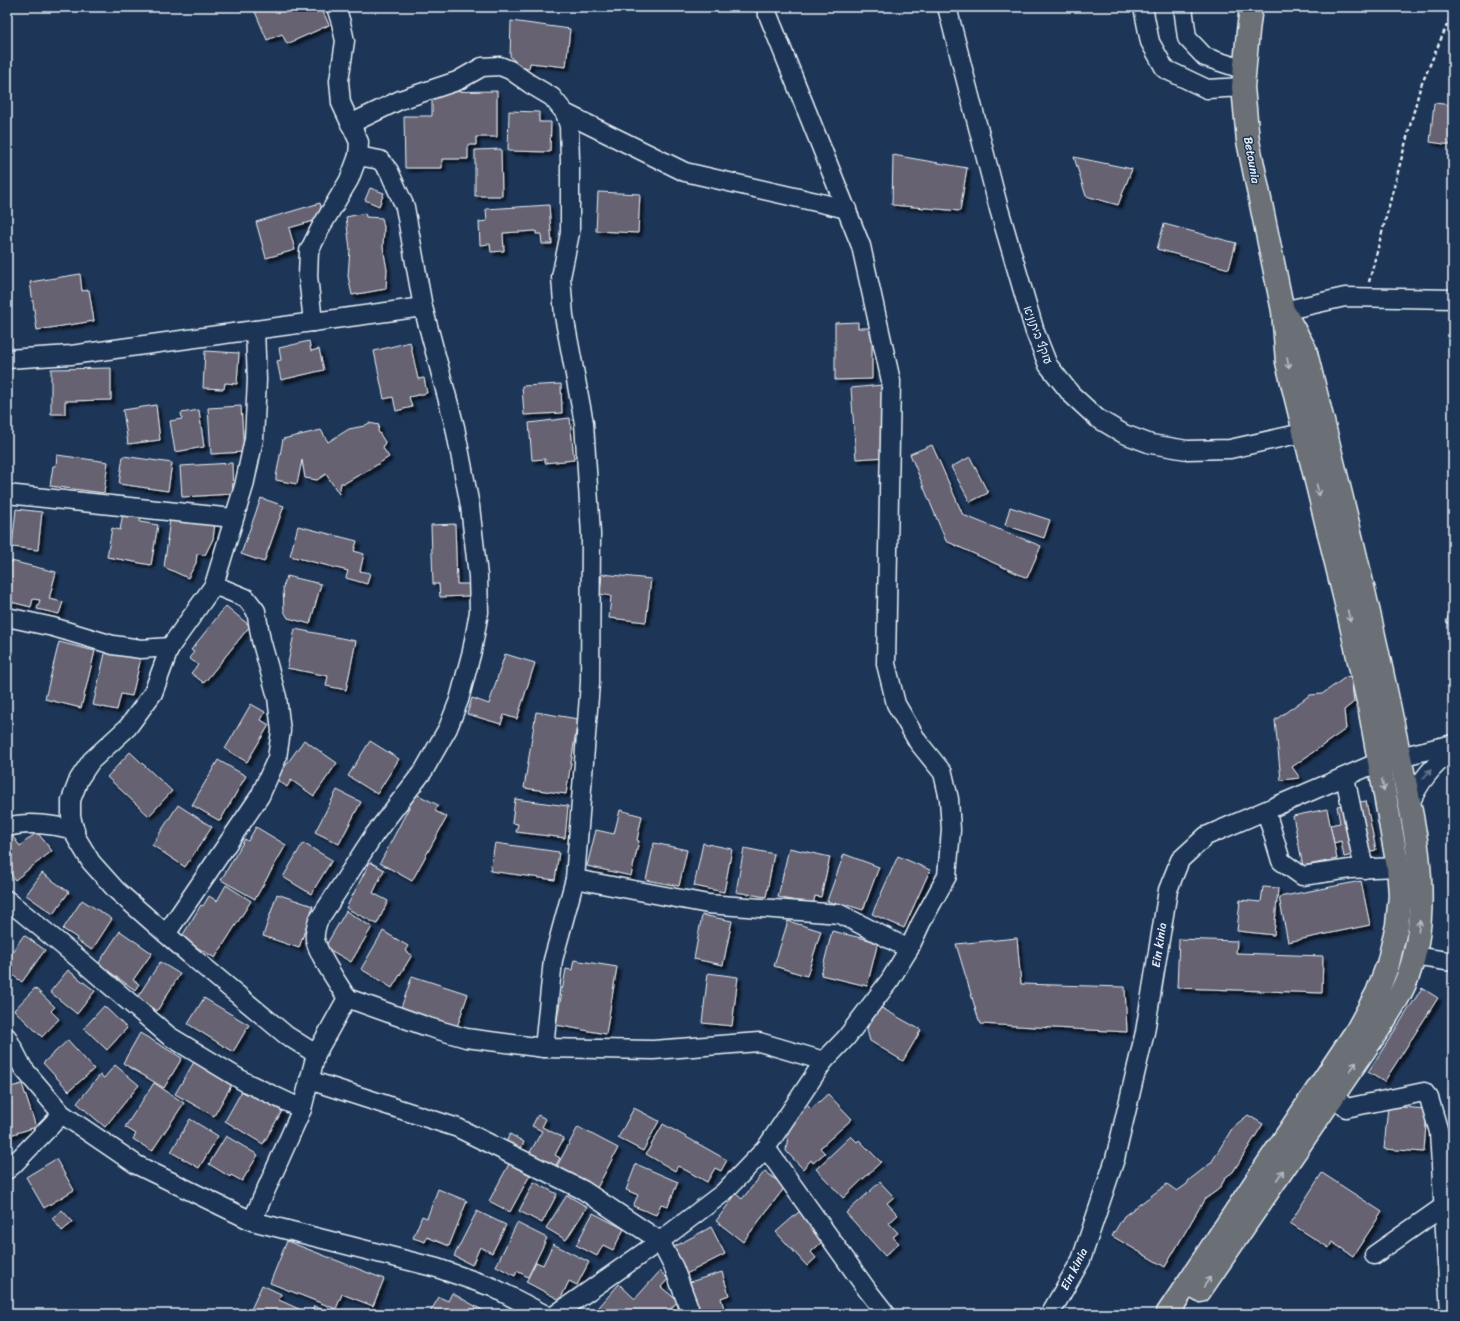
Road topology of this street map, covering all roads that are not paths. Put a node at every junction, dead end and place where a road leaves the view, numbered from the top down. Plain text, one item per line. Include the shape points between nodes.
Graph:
1 (336, 7) edge
2 (765, 7) edge
3 (947, 7) edge
4 (1143, 7) edge
5 (1183, 7) edge
6 (1251, 7) edge
7 (1244, 78) junction
8 (565, 112) junction
9 (350, 124) junction
10 (358, 156) junction
11 (846, 208) junction
12 (1453, 299) edge
13 (423, 307) junction
14 (1283, 311) junction
15 (312, 322) junction
16 (255, 330) junction
17 (7, 359) edge
18 (1315, 430) junction
19 (7, 494) edge
20 (233, 518) junction
21 (214, 585) junction
22 (7, 617) edge
23 (170, 647) junction
24 (1453, 744) edge
25 (1453, 749) edge
26 (1400, 758) junction
27 (1379, 762) junction
28 (1345, 777) junction
29 (1409, 806) junction
30 (1266, 811) junction
31 (7, 827) edge
32 (74, 830) junction
33 (1398, 867) junction
34 (1364, 869) junction
35 (575, 879) junction
36 (7, 900) edge
37 (166, 934) junction
38 (909, 949) junction
39 (1414, 956) junction
40 (1453, 962) edge
41 (347, 998) junction
42 (7, 1037) edge
43 (544, 1048) junction
44 (316, 1054) junction
45 (824, 1061) junction
46 (309, 1080) junction
47 (1334, 1095) junction
48 (302, 1109) junction
49 (62, 1114) junction
50 (766, 1148) junction
51 (7, 1170) edge
52 (1444, 1206) junction
53 (252, 1221) junction
54 (660, 1241) junction
55 (1374, 1255) dead end
56 (689, 1308) dead end
57 (1453, 1313) edge
58 (544, 1314) edge
59 (556, 1314) edge
60 (886, 1314) edge
61 (1050, 1314) edge
62 (1167, 1314) edge
63 (1185, 1314) edge

1 - 9 street via 346,41 339,81 341,103
2 - 11 street
3 - 18 street, עוקף ביתוניא via 999,210 1035,332 1048,364 1071,394 1097,418 1124,434 1151,444 1187,450 1230,449
4 - 7 street via 1150,42 1165,69 1207,89
5 - 7 street via 1187,38 1205,57
6 - 7 main road, Betounia
7 - 14 main road, Betounia via 1248,141
8 - 9 street via 552,97 510,70 500,66 482,67 457,81 400,100
8 - 11 street via 686,172
8 - 35 street via 569,126 570,233 561,277 564,316 584,423 591,534 590,683
9 - 10 street via 359,142
10 - 13 street via 380,160 389,171 405,207
10 - 15 street via 349,180 309,251 308,276
11 - 38 street via 861,246 891,381 886,664 896,704 918,742 943,773 949,800 951,830 947,876
12 - 14 street via 1346,297
13 - 15 street
13 - 41 street via 455,427 467,492 478,576 479,612 459,700 448,728 424,770 374,835 318,921 315,940 318,950
14 - 18 main road, Betounia via 1287,362
15 - 16 street
16 - 17 street via 71,355
16 - 20 street via 257,380 254,439 244,486
18 - 26 main road via 1363,586
18 -> 27 main road via 1348,612
19 - 20 street
20 - 21 street
21 - 23 street
21 - 37 street via 246,598 256,611 260,640 277,697 281,731 277,758 260,796
22 - 23 street via 113,644 141,649
23 - 32 street via 153,693 128,726 91,761 78,779 71,800
24 - 26 street, Ein kinia
29 -> 25 street via 1423,778
26 - 27 street, Ein kinia
26 - 29 main road
27 - 28 street, Ein kinia
27 -> 33 main road
28 - 30 street, Ein kinia
28 - 34 street
39 -> 29 main road via 1420,910 1420,880 1417,844
30 - 34 street via 1281,862 1302,876
30 - 61 street, Ein kinia via 1206,836 1180,860 1168,890 1145,1032 1115,1159 1081,1260
31 - 32 street via 32,824 54,825
32 - 37 street via 91,862 111,884
33 - 34 street
33 - 62 main road via 1400,895 1397,925 1388,964 1377,993 1357,1030
35 - 38 street via 708,904 840,914
35 - 43 street via 553,960
36 - 48 street via 169,1036 245,1082
37 - 44 street via 286,1035
38 - 45 street via 886,986 846,1038
39 - 40 street
47 -> 39 main road via 1397,998
41 - 43 street via 466,1038
41 - 44 street
42 - 49 street via 23,1068
43 - 45 street via 653,1050 759,1042
44 - 46 street
45 - 50 street
46 - 48 street
46 - 54 street via 458,1128 583,1190
47 - 52 street via 1346,1108 1424,1092 1429,1098 1439,1132
63 -> 47 main road
48 - 53 street
49 - 51 street
49 - 53 street via 137,1165
50 - 54 street via 722,1193
50 - 60 street
52 - 55 street
52 - 57 street via 1450,1313
53 - 58 street via 437,1268 492,1287
54 - 56 street via 674,1268
54 - 59 street

